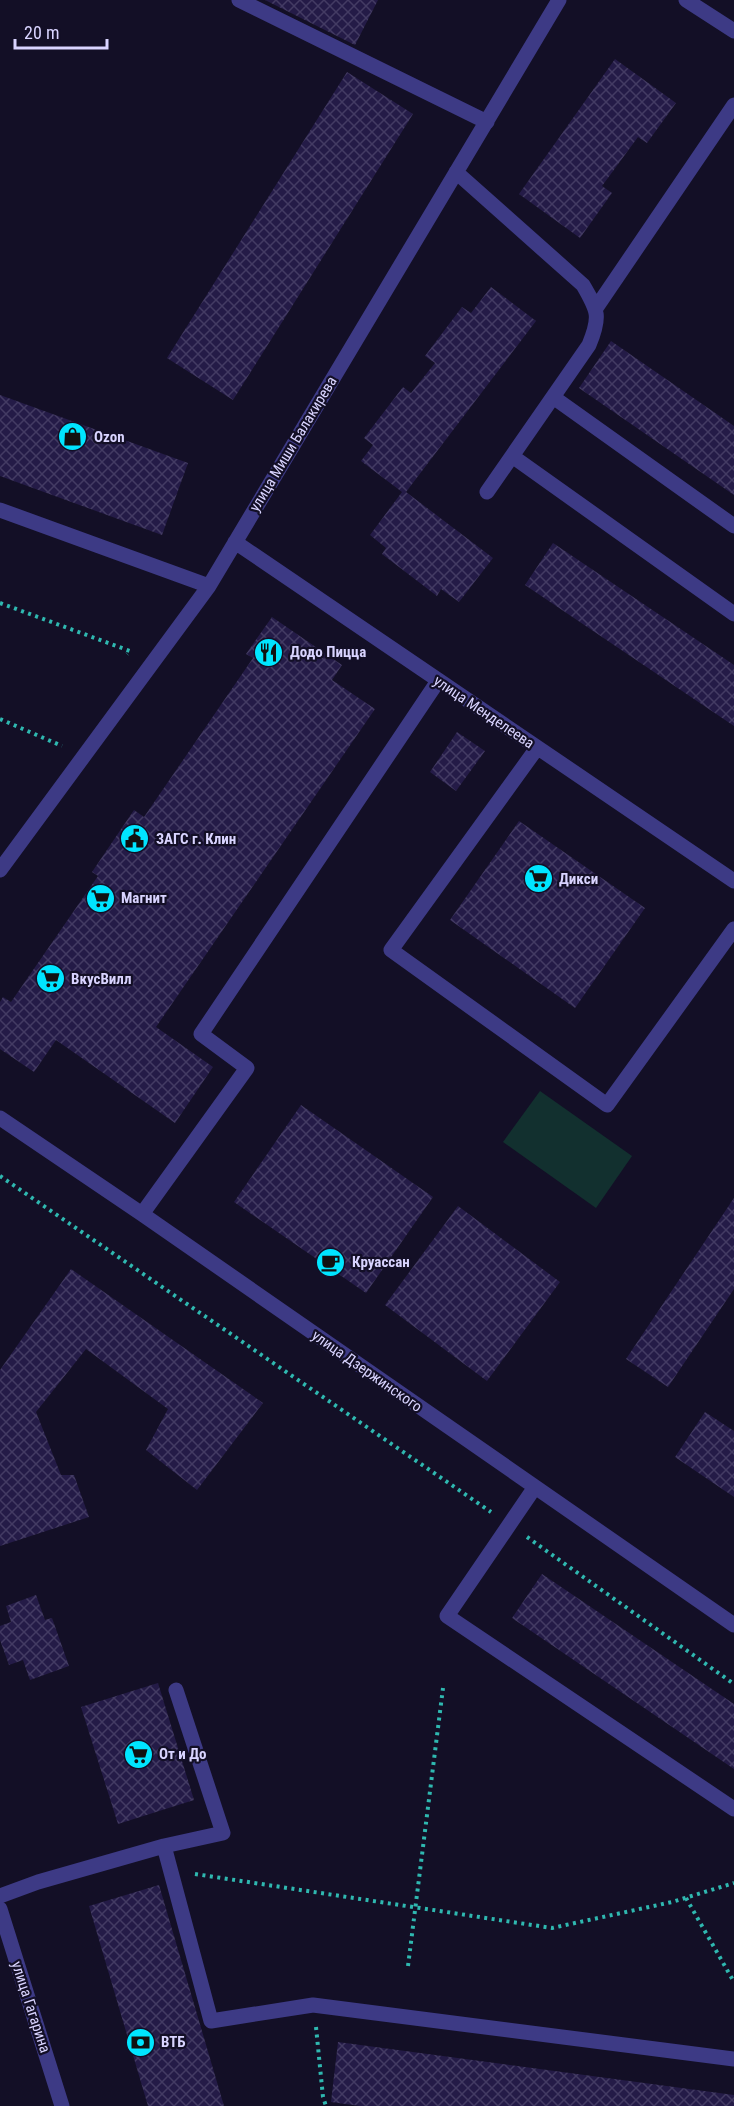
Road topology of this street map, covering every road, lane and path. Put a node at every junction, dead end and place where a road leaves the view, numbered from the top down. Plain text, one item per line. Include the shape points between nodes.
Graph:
1 (239, 0) edge
2 (559, 0) edge
3 (686, 0) edge
4 (734, 31) edge
5 (734, 105) edge
6 (487, 122) junction
7 (456, 172) junction
8 (596, 308) junction
9 (553, 397) junction
10 (512, 456) junction
11 (487, 492) dead end
12 (0, 510) edge
13 (734, 526) edge
14 (235, 542) junction
15 (209, 586) junction
16 (0, 603) edge
17 (734, 614) edge
18 (123, 660) dead end
19 (438, 681) junction
20 (0, 719) edge
21 (69, 737) dead end
22 (537, 748) junction
23 (0, 870) edge
24 (734, 881) edge
25 (734, 929) edge
26 (0, 1118) edge
27 (0, 1176) edge
28 (142, 1214) junction
29 (535, 1487) junction
30 (510, 1525) junction
31 (734, 1625) edge
32 (734, 1684) edge
33 (443, 1688) dead end
34 (176, 1690) dead end
35 (734, 1809) edge
36 (164, 1846) junction
37 (171, 1870) junction
38 (734, 1883) edge
39 (0, 1896) edge
40 (686, 1898) junction
41 (416, 1907) junction
42 (0, 1909) edge
43 (408, 1966) dead end
44 (734, 1982) edge
45 (313, 2006) junction
46 (734, 2060) edge
47 (62, 2106) edge
48 (326, 2106) edge

1 - 6 street
2 - 6 street, улица Миши Балакирева
3 - 4 street
5 - 8 street
6 - 7 street, улица Миши Балакирева
7 - 8 street via 583,285
7 - 14 street, улица Миши Балакирева
8 - 9 street via 597,326 589,345
9 - 10 street
9 - 13 street
10 - 11 street
10 - 17 street
12 - 15 street
14 - 15 street, улица Миши Балакирева
14 - 19 street, улица Менделеева
15 - 23 street, улица Миши Балакирева
16 - 18 path via 130,651
19 - 22 street, улица Менделеева
19 - 28 street via 201,1034 247,1068
20 - 21 path via 62,746
22 - 24 street, улица Менделеева
22 - 25 street via 391,950 607,1105
26 - 28 street, улица Дзержинского
27 - 30 path
28 - 29 street, улица Дзержинского
29 - 30 street
29 - 31 street, улица Дзержинского
30 - 32 path
30 - 35 street via 447,1616
33 - 41 path
34 - 36 street via 223,1833
36 - 37 street
36 - 39 street
37 - 41 path
37 - 45 street via 211,2021
38 - 40 path
40 - 41 path via 552,1928
40 - 44 path
41 - 43 path
42 - 47 street, улица Гагарина
45 - 46 street
45 - 48 path

